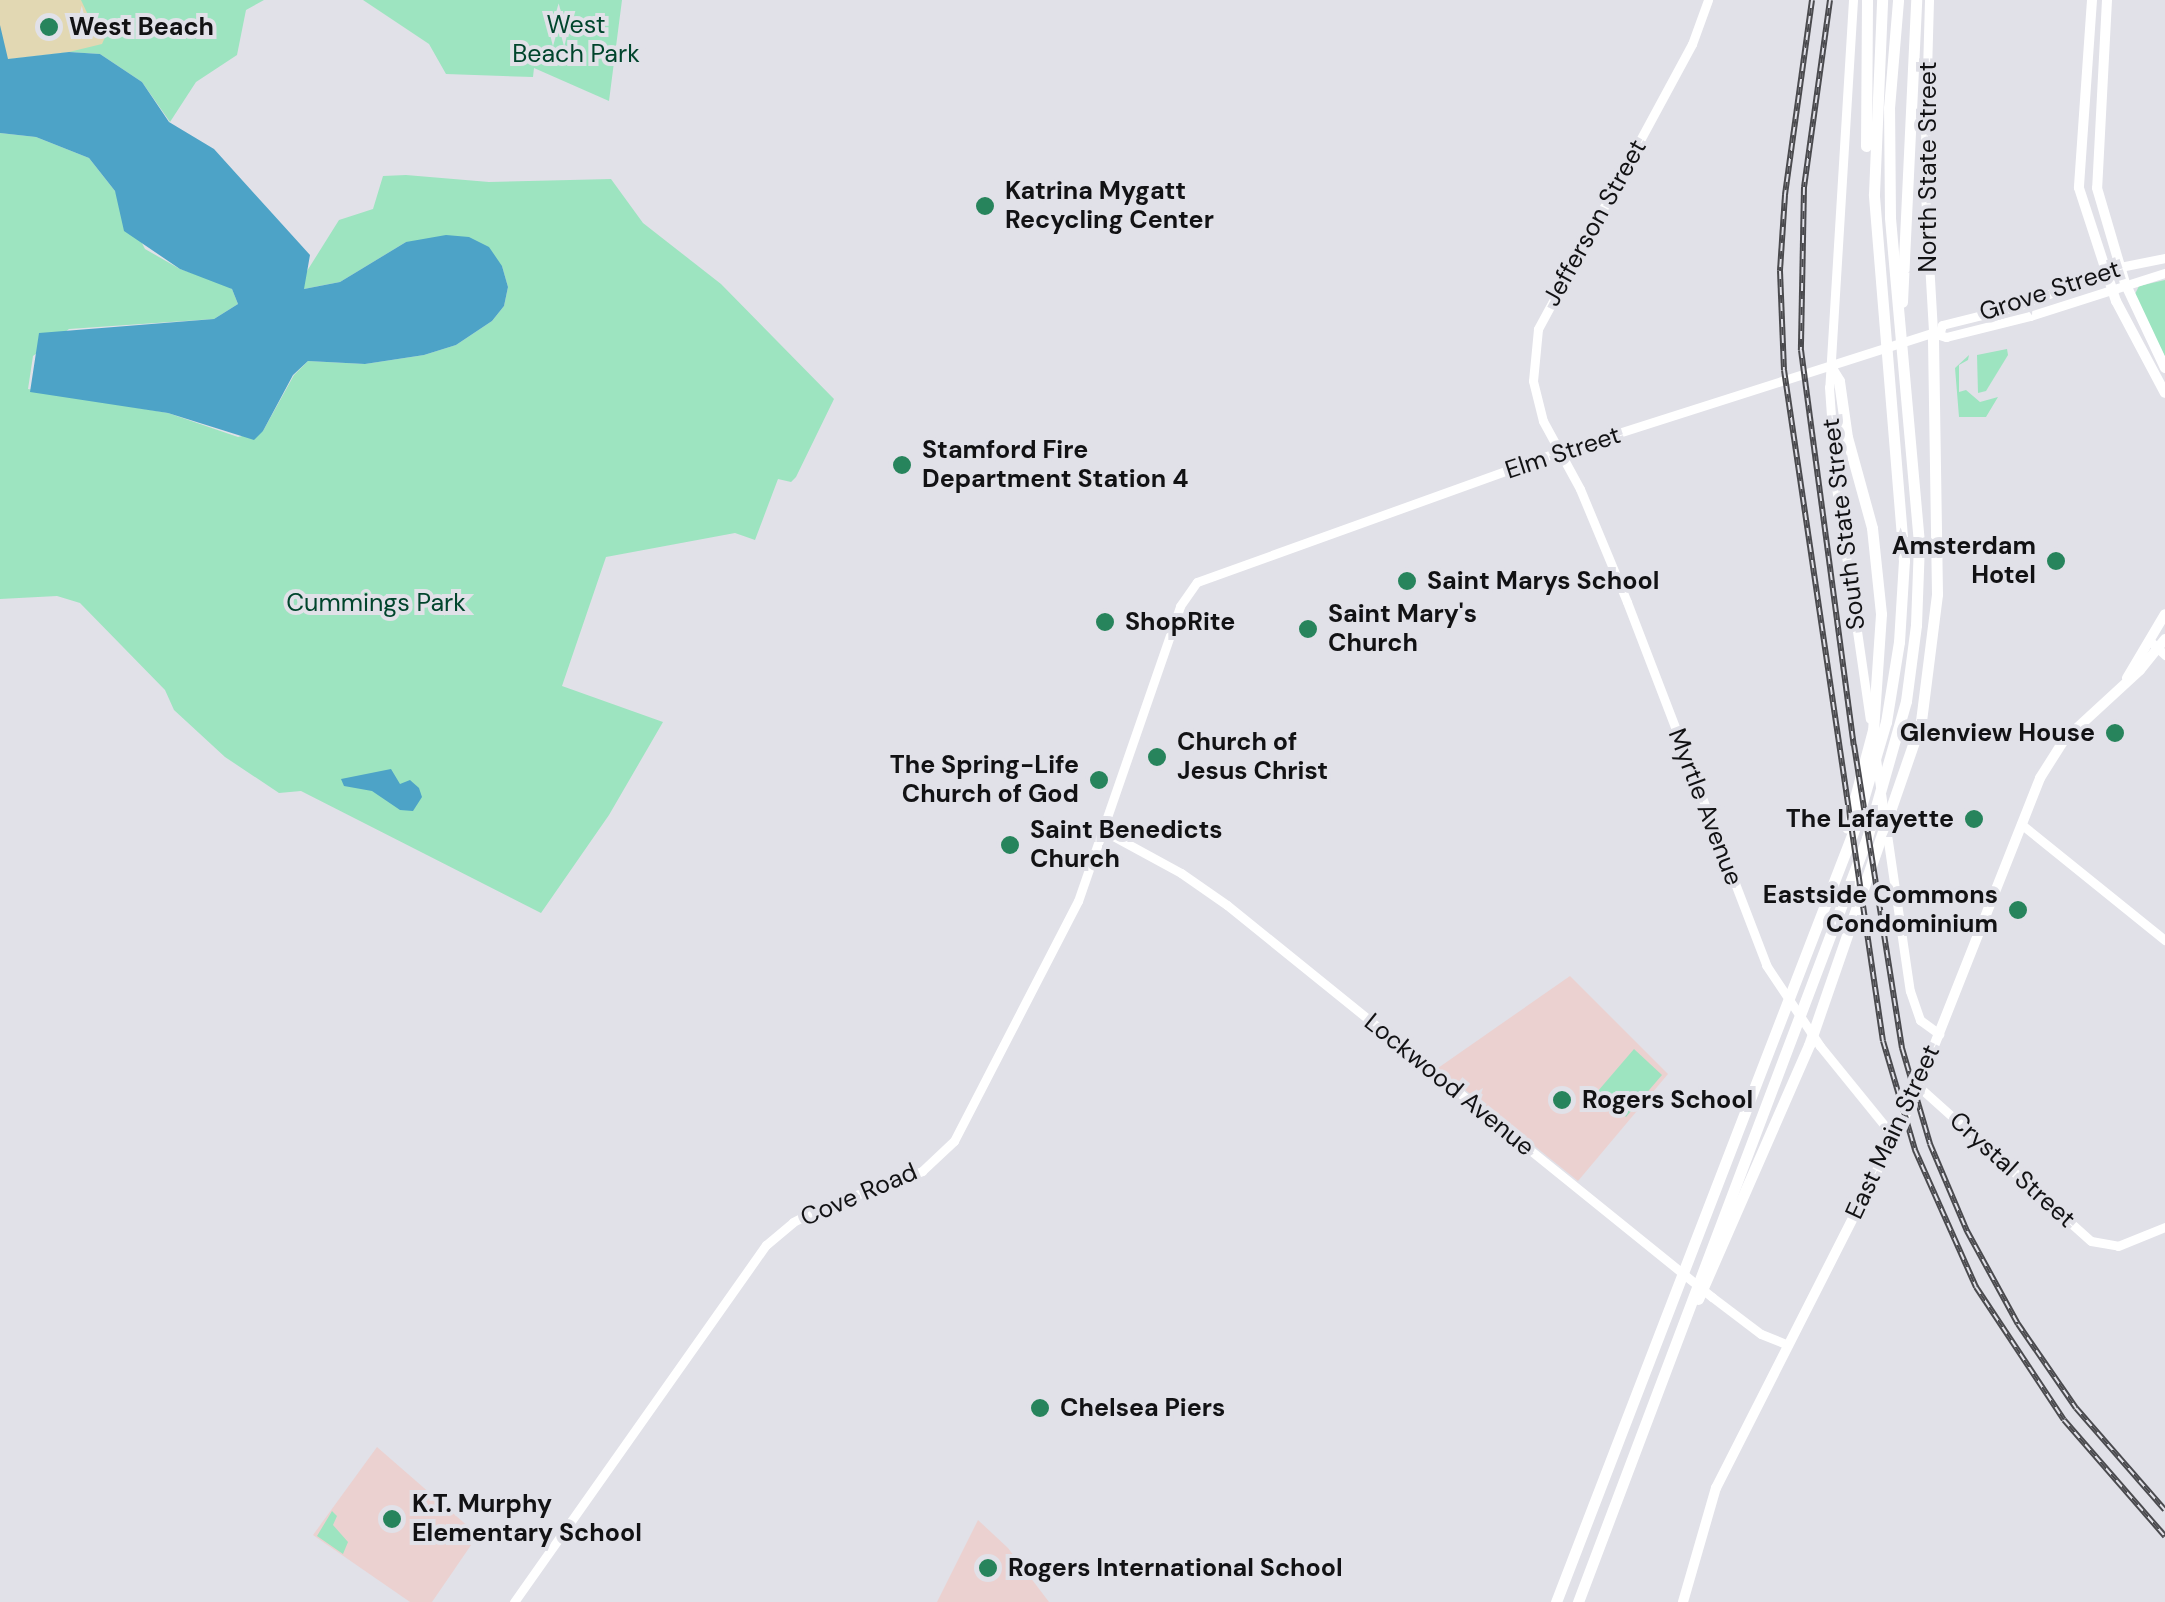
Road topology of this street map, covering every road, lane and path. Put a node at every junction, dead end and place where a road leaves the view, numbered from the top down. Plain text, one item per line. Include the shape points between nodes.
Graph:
1 (1708, 0) edge
2 (1854, 0) edge
3 (1867, 0) edge
4 (1882, 0) edge
5 (1898, 0) edge
6 (1916, 0) edge
7 (1929, 0) edge
8 (2092, 0) edge
9 (2107, 0) edge
10 (1874, 194) junction
11 (2165, 258) edge
12 (2120, 267) junction
13 (2105, 273) junction
14 (2165, 273) edge
15 (2125, 283) junction
16 (2110, 288) junction
17 (1901, 331) junction
18 (1936, 333) junction
19 (1831, 368) junction
20 (2165, 368) edge
21 (2165, 393) edge
22 (1560, 452) junction
23 (1197, 582) joint
24 (2165, 614) edge
25 (2160, 646) edge
26 (1884, 694) junction
27 (2021, 824) junction
28 (1104, 831) junction
29 (2165, 940) edge
30 (1938, 1034) junction
31 (1918, 1086) junction
32 (1894, 1137) junction
33 (2165, 1226) edge
34 (1704, 1274) junction
35 (1788, 1345) junction
36 (514, 1602) edge
37 (1556, 1602) edge
38 (1578, 1602) edge
39 (1683, 1602) edge

1 - 22 main road, Jefferson Street via 1692,44 1538,330 1533,382 1542,422
2 - 19 main road, South State Street
3 - 10 highway via 1865,124
4 - 10 highway
5 - 17 highway via 1888,163
6 - 17 highway
7 - 18 main road, North State Street via 1924,175
8 - 13 main road via 2079,188
9 - 12 main road via 2097,188
10 - 26 highway via 1904,548 1902,615
11 - 12 main road, Grove Street
12 - 13 main road, Grove Street
12 - 15 main road
13 - 16 main road
13 - 18 main road, Grove Street via 2016,307 1942,325
14 - 15 main road, Grove Street
15 - 16 main road, Grove Street
15 - 20 main road
16 - 18 main road, Grove Street via 2030,316 1946,337
16 - 21 main road
17 - 34 highway via 1918,543 1906,701 1876,812
18 - 19 main road, Elm Street
18 - 34 highway via 1938,594 1924,705 1903,782 1796,1078
19 - 22 main road, Elm Street
19 - 26 highway via 1876,547
19 - 30 main road, South State Street via 1833,460 1912,1000 1924,1026
22 - 23 main road, Elm Street
22 - 32 main road, Myrtle Avenue via 1627,602 1766,965 1820,1046
23 - 28 main road, Cove Road via 1180,606
24 - 25 main road, East Main Street
25 - 27 main road, East Main Street via 2056,750
26 - 37 highway via 1816,929
27 - 29 main road
27 - 30 main road, East Main Street
28 - 35 main road, Lockwood Avenue via 1227,905 1698,1286 1761,1334
28 - 36 main road, Cove Road via 1078,901 954,1142 922,1171 820,1208 766,1245
30 - 31 main road, East Main Street
31 - 32 main road, East Main Street
31 - 33 main road, Crystal Street via 2092,1241 2118,1246
32 - 35 main road, East Main Street
34 - 38 highway
35 - 39 main road, East Main Street via 1716,1488

